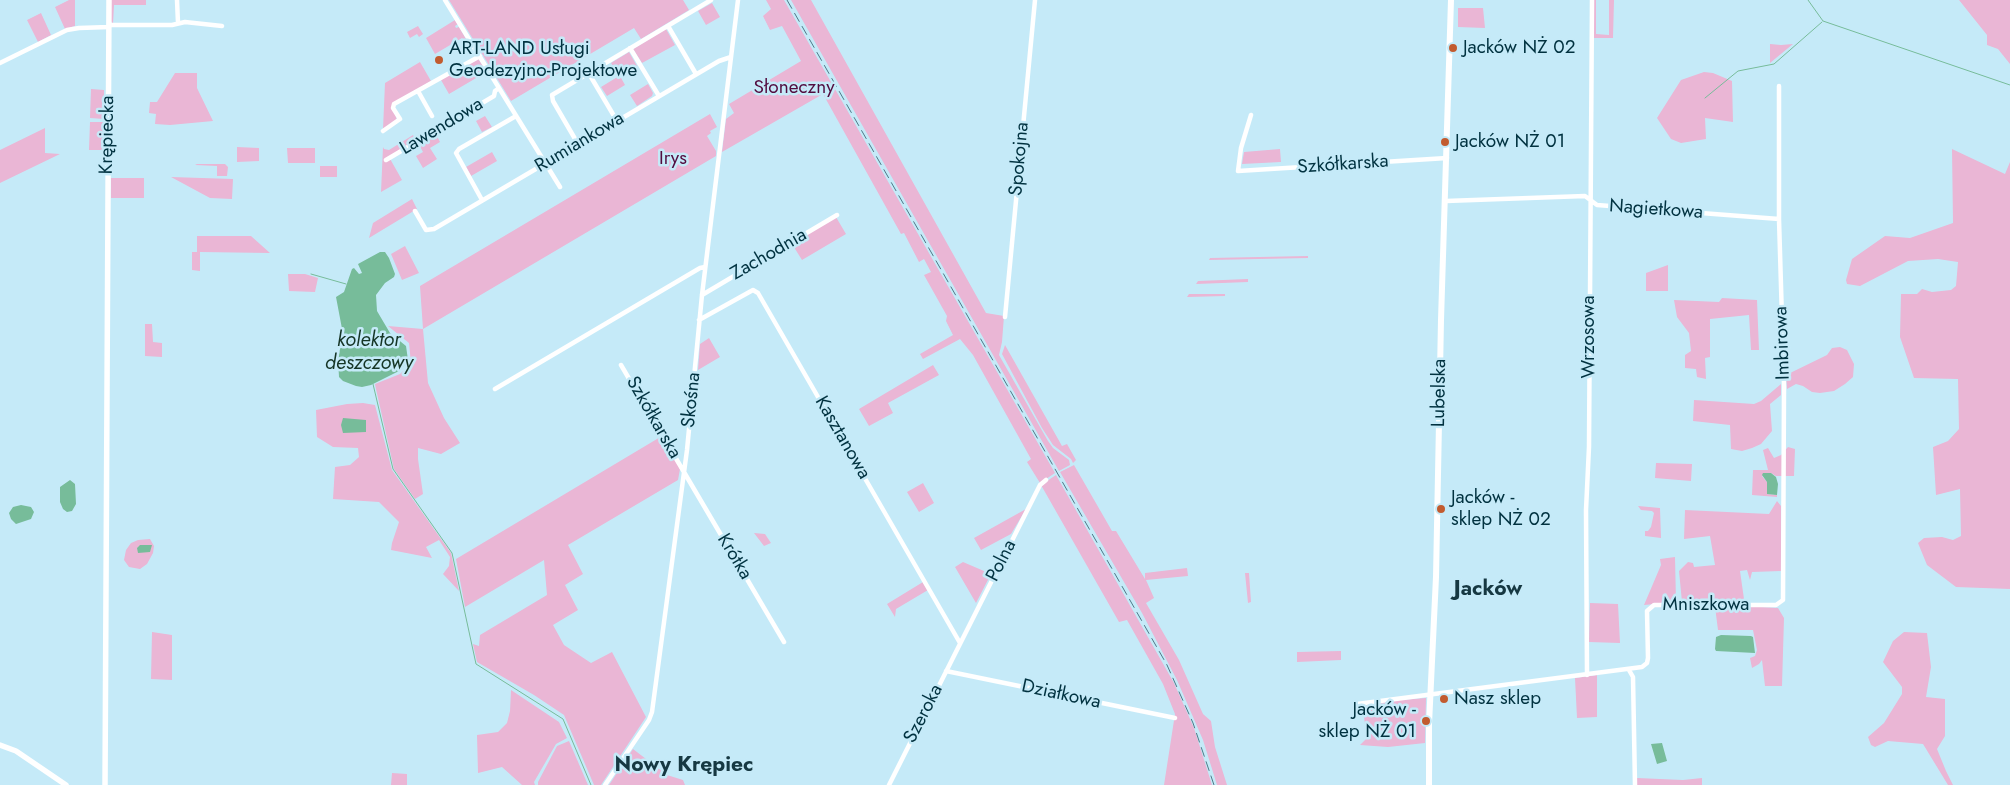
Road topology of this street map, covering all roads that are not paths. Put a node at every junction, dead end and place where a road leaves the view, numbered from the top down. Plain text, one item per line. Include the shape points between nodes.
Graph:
1 (109, 0) edge
2 (177, 0) edge
3 (445, 0) edge
4 (711, 0) edge
5 (738, 0) edge
6 (1035, 0) edge
7 (1451, 0) edge
8 (1592, 0) edge
9 (178, 23) junction
10 (109, 26) junction
11 (222, 26) dead end
12 (668, 26) junction
13 (630, 48) junction
14 (480, 56) junction
15 (731, 57) junction
16 (0, 63) edge
17 (588, 72) junction
18 (696, 74) junction
19 (1779, 86) dead end
20 (497, 90) junction
21 (418, 91) junction
22 (659, 96) junction
23 (1251, 115) dead end
24 (432, 116) dead end
25 (516, 116) junction
26 (617, 121) junction
27 (383, 130) dead end
28 (578, 144) junction
29 (1447, 158) junction
30 (386, 160) dead end
31 (546, 163) junction
32 (560, 187) dead end
33 (1589, 199) junction
34 (482, 200) junction
35 (1446, 201) junction
36 (415, 211) dead end
37 (837, 215) dead end
38 (1779, 219) junction
39 (705, 267) junction
40 (702, 295) junction
41 (1005, 317) dead end
42 (699, 320) junction
43 (621, 365) dead end
44 (495, 389) dead end
45 (684, 471) junction
46 (1046, 480) dead end
47 (1783, 600) joint
48 (784, 642) dead end
49 (960, 644) junction
50 (1629, 670) junction
51 (946, 671) junction
52 (1587, 674) junction
53 (1430, 695) junction
54 (1357, 704) dead end
55 (1175, 718) dead end
56 (0, 745) edge
57 (66, 785) edge
58 (105, 785) edge
59 (605, 785) edge
60 (889, 785) edge
61 (1429, 785) edge
62 (1635, 785) edge

1 - 10 street, Krępiecka
2 - 9 street
3 - 14 street
4 - 12 street
5 - 15 street, Skośna
6 - 41 street, Spokojna
7 - 29 main road, Lubelska
8 - 33 street, Wrzosowa
9 - 10 street
9 - 11 street
10 - 16 street via 68,30
10 - 58 street, Krępiecka
12 - 13 street
12 - 18 street
13 - 17 street
13 - 22 street
14 - 20 street
14 - 21 street
15 - 18 street, Rumiankowa via 723,58
15 - 39 street, Skośna
17 - 26 street
17 - 28 street via 551,96
18 - 22 street, Rumiankowa
19 - 38 street, Imbirowa
20 - 25 street
20 - 30 street, Lawendowa via 494,96
21 - 24 street
21 - 27 street via 394,104 400,120
22 - 26 street, Rumiankowa
23 - 29 street, Szkółkarska via 1238,172
25 - 31 street
25 - 34 street via 456,154
26 - 28 street, Rumiankowa
28 - 31 street, Rumiankowa
29 - 35 main road, Lubelska
31 - 32 street
31 - 34 street, Rumiankowa
33 - 35 street, Nagietkowa via 1585,196
33 - 38 street, Nagietkowa via 1597,205
33 - 52 street, Wrzosowa
34 - 36 street, Rumiankowa via 429,231
35 - 53 main road, Lubelska
37 - 40 street, Zachodnia
38 - 47 street, Imbirowa via 1784,386
39 - 40 street, Skośna
39 - 44 street
40 - 42 street, Skośna
42 - 45 street, Skośna
42 - 49 street, Kasztanowa via 753,290 758,293
43 - 45 street, Szkółkarska
45 - 48 street, Krótka
45 - 59 street, Skośna via 652,712
46 - 49 street, Polna via 1040,485
47 - 50 street, Mniszkowa via 1776,605 1654,605 1647,612 1647,663
49 - 51 street, Szeroka
50 - 52 street, Mniszkowa
50 - 62 street via 1633,678
51 - 55 street, Działkowa
51 - 60 street, Szeroka
52 - 53 street, Mniszkowa
53 - 54 street, Mniszkowa
53 - 61 main road, Lubelska
56 - 57 street via 16,751

